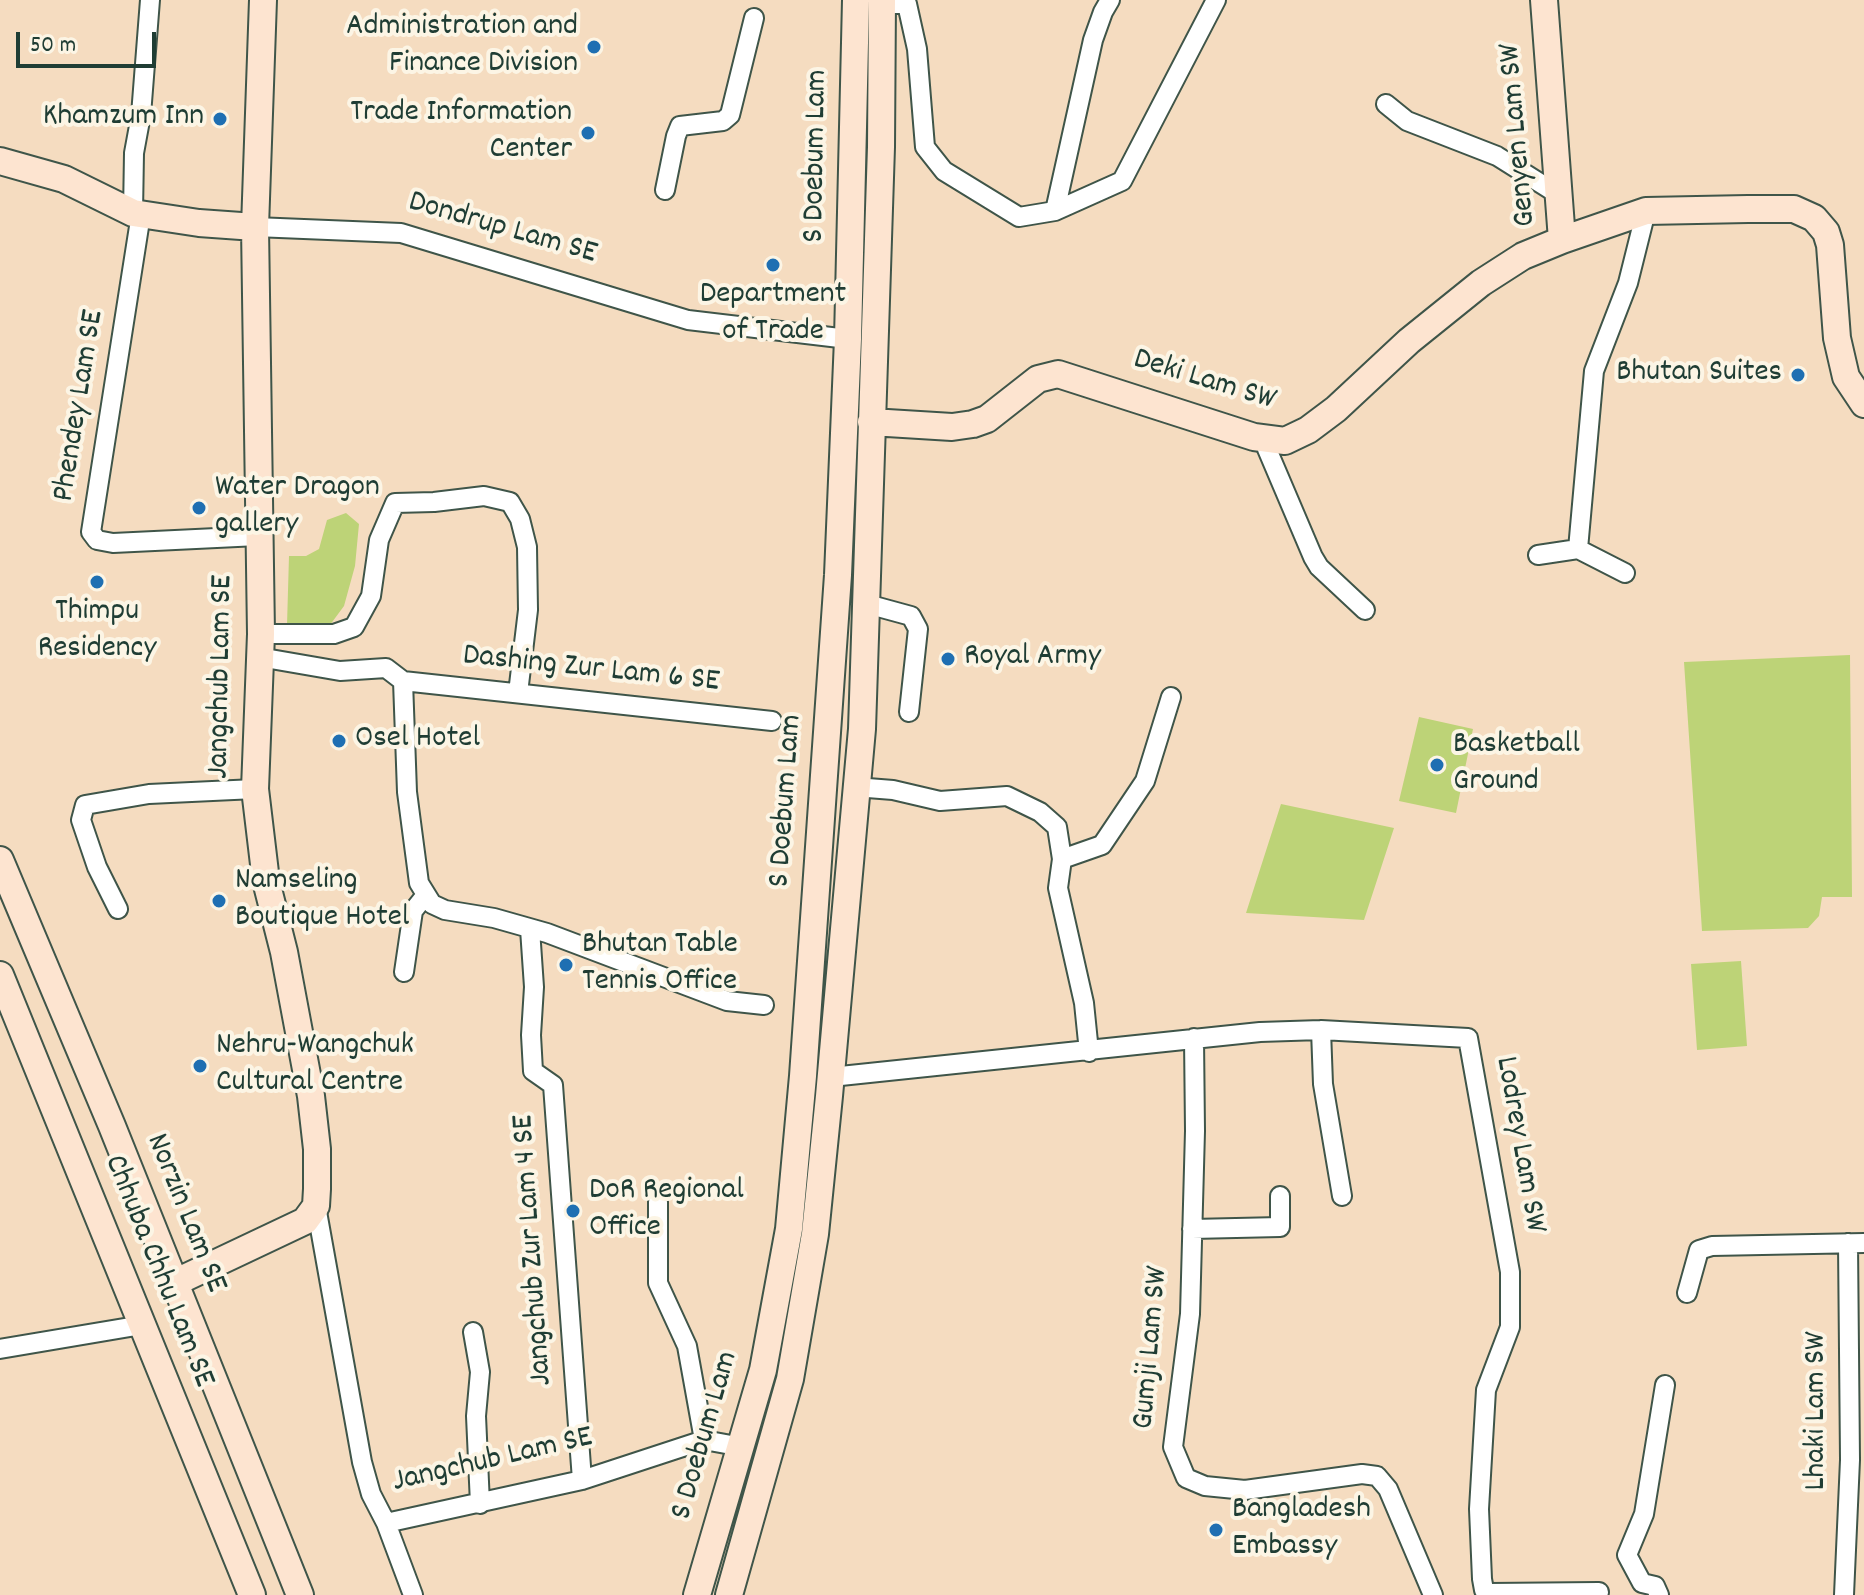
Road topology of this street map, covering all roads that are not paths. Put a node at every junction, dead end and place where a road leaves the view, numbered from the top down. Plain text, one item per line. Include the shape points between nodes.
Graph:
1 (150, 0) edge
2 (263, 0) edge
3 (856, 0) edge
4 (1110, 0) edge
5 (1216, 0) edge
6 (1544, 0) edge
7 (882, 2) edge
8 (754, 18) dead end
9 (1386, 104) dead end
10 (0, 161) edge
11 (665, 190) dead end
12 (1559, 195) junction
13 (1055, 211) junction
14 (1646, 211) junction
15 (137, 214) junction
16 (255, 227) junction
17 (1562, 240) junction
18 (848, 339) junction
19 (1864, 404) edge
20 (871, 422) junction
21 (1266, 439) junction
22 (258, 536) junction
23 (1578, 549) junction
24 (1538, 555) dead end
25 (1625, 573) dead end
26 (867, 604) junction
27 (1365, 610) dead end
28 (260, 646) junction
29 (403, 681) junction
30 (518, 693) junction
31 (1171, 697) dead end
32 (909, 712) dead end
33 (772, 721) dead end
34 (855, 787) junction
35 (255, 789) junction
36 (1062, 859) junction
37 (3, 873) edge
38 (425, 896) junction
39 (118, 909) dead end
40 (530, 929) junction
41 (404, 972) dead end
42 (0, 975) edge
43 (764, 1005) dead end
44 (1321, 1030) junction
45 (1194, 1038) junction
46 (1089, 1052) junction
47 (831, 1077) junction
48 (1280, 1196) dead end
49 (1342, 1196) dead end
50 (658, 1202) dead end
51 (314, 1210) junction
52 (1192, 1229) junction
53 (1856, 1243) edge
54 (174, 1283) junction
55 (1687, 1293) dead end
56 (131, 1326) junction
57 (473, 1332) dead end
58 (0, 1349) edge
59 (1665, 1385) dead end
60 (704, 1440) junction
61 (742, 1447) junction
62 (582, 1480) junction
63 (480, 1504) junction
64 (386, 1523) junction
65 (1599, 1592) dead end
66 (252, 1595) edge
67 (300, 1595) edge
68 (413, 1595) edge
69 (697, 1595) edge
70 (729, 1595) edge
71 (1433, 1595) edge
72 (1659, 1595) edge
73 (1844, 1595) edge

1 - 15 street, Phendey Lam SE via 134,153
2 - 16 main road, Jangchub Lam SE
3 - 18 main road, S Doebum Lam
4 - 13 street via 1093,40
5 - 13 street via 1122,181
6 - 12 main road, Genyen Lam SW
7 - 13 street via 907,4 917,49 925,147 944,171 1019,217
7 - 20 main road, S Doebum Lam
8 - 11 street via 730,115 723,121 680,126
9 - 12 street via 1407,121 1497,156
10 - 15 main road, Dondrup Lam SE via 64,179
12 - 17 main road, Genyen Lam SW
14 - 17 main road, Genyen Lam SW
14 - 19 main road, Genyen Lam SW via 1794,209 1814,218 1830,245 1837,338 1846,377
14 - 23 street via 1628,283 1594,371
15 - 16 main road, Dondrup Lam SE
15 - 22 street, Phendey Lam SE via 91,532 97,540 113,543
16 - 18 street, Dondrup Lam SE via 401,233 688,320
16 - 22 main road, Jangchub Lam SE
17 - 21 main road, Deki Lam SW via 1523,256 1481,283 1308,430 1285,441
18 - 61 main road, S Doebum Lam via 838,575 789,1229 763,1370
20 - 21 main road, Deki Lam SW via 973,424 1038,379 1058,374
20 - 26 main road, S Doebum Lam
21 - 27 street via 1313,557
22 - 28 main road, Jangchub Lam SE
23 - 24 street
23 - 25 street
26 - 32 street via 911,616 918,629
26 - 34 main road, S Doebum Lam
28 - 29 street, Dashing Zur Lam 6 SE via 340,671 386,668
28 - 30 street via 354,627 371,596 379,540 395,503 484,496 510,502 527,547 528,610
28 - 35 main road, Jangchub Lam SE
29 - 30 street, Dashing Zur Lam 6 SE
29 - 38 street via 407,792
30 - 33 street, Dashing Zur Lam 6 SE
31 - 36 street via 1145,781 1102,845
34 - 36 street via 940,801 1007,796 1057,827
34 - 47 main road, S Doebum Lam
35 - 39 street via 149,794 85,805 81,820
35 - 51 main road, Jangchub Lam SE via 266,881 311,1096 317,1149
36 - 46 street via 1058,888 1084,1003
37 - 54 main road, Norzin Lam SE
38 - 40 street via 445,910
38 - 41 street via 413,911
40 - 43 street via 727,1001
40 - 62 street, Jangchub Zur Lam 4 SE via 533,1071 553,1085
42 - 56 main road, Chhuba Chhu Lam SE
44 - 45 street, Lodrey Lam SW
44 - 49 street via 1323,1084
44 - 65 street, Lodrey Lam SW via 1468,1038 1510,1272 1510,1327 1486,1390 1479,1509 1484,1590
45 - 46 street, Lodrey Lam SW
45 - 52 street, Gumji Lam SW
46 - 47 street, Lodrey Lam SW
47 - 70 main road, S Doebum Lam via 815,1234 790,1379
48 - 52 street via 1280,1227
50 - 60 street via 658,1283 687,1346
51 - 54 main road via 297,1225
51 - 64 street, Jangchub Lam SE via 362,1462
52 - 71 street, Gumji Lam SW via 1190,1314 1173,1447 1186,1478 1205,1486 1245,1490 1377,1476 1388,1489
53 - 55 street via 1712,1246 1699,1250
53 - 73 street, Lhaki Lam SW
54 - 67 main road, Norzin Lam SE
56 - 58 street
56 - 66 main road, Chhuba Chhu Lam SE
57 - 63 street via 480,1372
59 - 72 street via 1644,1514 1627,1555 1642,1583 1655,1586
60 - 61 street, Jangchub Lam SE
60 - 62 street, Jangchub Lam SE
61 - 69 main road, S Doebum Lam
62 - 63 street, Jangchub Lam SE
63 - 64 street, Jangchub Lam SE
64 - 68 street

